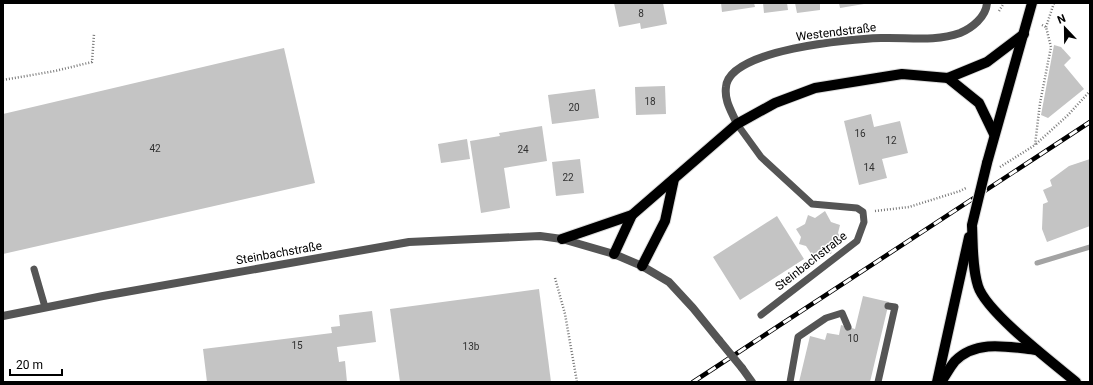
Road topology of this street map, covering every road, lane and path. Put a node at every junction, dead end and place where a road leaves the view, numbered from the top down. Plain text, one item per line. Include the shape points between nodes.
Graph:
1 (987, 3) edge
2 (1032, 3) edge
3 (1053, 3) edge
4 (1042, 25) dead end
5 (1046, 27) junction
6 (94, 34) dead end
7 (1024, 34) junction
8 (948, 78) junction
9 (3, 80) edge
10 (1090, 91) edge
11 (737, 124) junction
12 (994, 134) junction
13 (1035, 145) junction
14 (991, 167) junction
15 (674, 179) junction
16 (967, 187) dead end
17 (863, 212) junction
18 (632, 215) junction
19 (972, 226) junction
20 (562, 239) junction
21 (614, 254) junction
22 (642, 266) junction
23 (34, 270) dead end
24 (556, 278) dead end
25 (888, 306) dead end
26 (45, 307) junction
27 (761, 315) dead end
28 (3, 316) edge
29 (848, 327) dead end
30 (1036, 350) junction
31 (577, 382) edge
32 (752, 382) edge
33 (790, 382) edge
34 (878, 382) edge
35 (937, 382) edge
36 (941, 382) edge
37 (1076, 382) edge

1 - 11 street, Westendstraße via 980,20 960,33 939,37 880,38 808,45 752,60 735,69 725,85 727,102
2 - 7 main road
3 - 5 path
4 - 5 path
5 - 13 path via 1051,47
6 - 9 path via 92,62
7 - 8 main road via 987,62
7 - 12 main road
8 - 11 main road via 902,74 815,88 774,103
8 - 12 main road via 979,102
10 - 13 path
11 - 15 main road
11 - 17 lane via 761,157 812,204 857,208
12 - 14 main road
13 - 14 path
14 - 19 main road, bridge
15 - 18 main road
15 - 22 main road via 665,221
16 - 17 path via 909,207
17 - 27 lane, Steinbachstraße via 864,222 857,241
18 - 20 main road
18 - 21 main road
19 - 30 main road via 978,288 990,306
19 - 35 main road
20 - 21 street, Steinbachstraße
20 - 26 street, Steinbachstraße via 540,236 409,242
21 - 22 street, Steinbachstraße
22 - 32 street, Steinbachstraße, bridge via 669,282
23 - 26 lane
24 - 31 path
25 - 34 lane via 895,307
26 - 28 street, Steinbachstraße
29 - 33 lane via 842,313 826,318 798,337
30 - 36 main road via 994,345 970,350 956,361
30 - 37 main road

